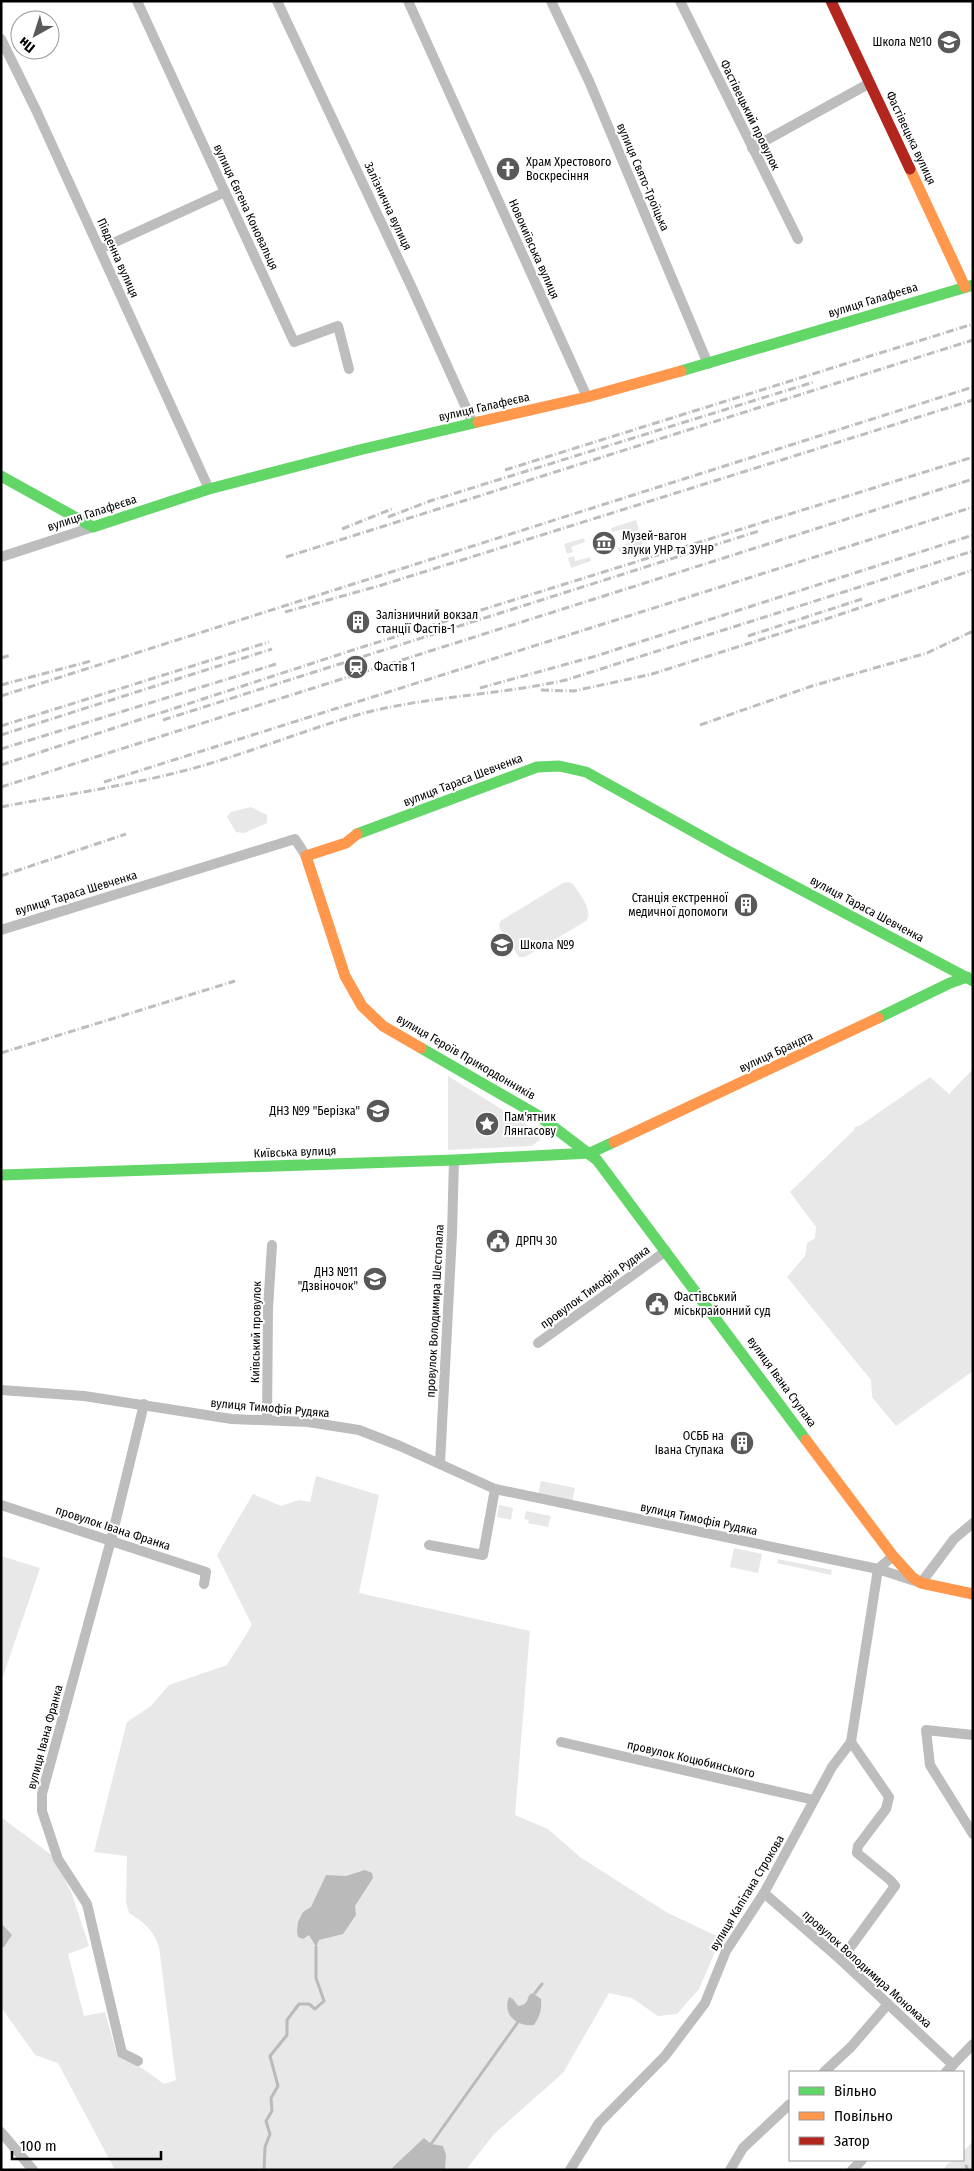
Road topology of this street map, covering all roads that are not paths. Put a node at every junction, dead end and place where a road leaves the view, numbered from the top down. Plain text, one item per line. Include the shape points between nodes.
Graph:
1 (136, 1) edge
2 (277, 1) edge
3 (408, 1) edge
4 (551, 1) edge
5 (680, 1) edge
6 (831, 1) edge
7 (1, 39) edge
8 (870, 84) junction
9 (752, 148) junction
10 (225, 192) junction
11 (798, 239) dead end
12 (100, 249) junction
13 (969, 286) edge
14 (708, 364) junction
15 (349, 369) dead end
16 (587, 397) junction
17 (473, 423) junction
18 (1, 476) edge
19 (208, 489) junction
20 (93, 527) junction
21 (1, 557) edge
22 (306, 856) junction
23 (1, 930) edge
24 (971, 977) edge
25 (590, 1153) junction
26 (454, 1160) junction
27 (1, 1175) edge
28 (272, 1245) dead end
29 (666, 1251) junction
30 (538, 1343) dead end
31 (1, 1390) edge
32 (144, 1404) junction
33 (267, 1420) junction
34 (440, 1463) junction
35 (495, 1489) junction
36 (1, 1505) edge
37 (973, 1522) edge
38 (111, 1540) junction
39 (429, 1545) dead end
40 (893, 1556) junction
41 (878, 1569) junction
42 (921, 1583) junction
43 (204, 1584) dead end
44 (973, 1594) edge
45 (973, 1735) edge
46 (561, 1742) dead end
47 (851, 1742) junction
48 (814, 1800) junction
49 (973, 1834) edge
50 (764, 1893) junction
51 (841, 1960) junction
52 (888, 2004) junction
53 (973, 2044) edge
54 (138, 2061) dead end
55 (950, 2069) edge
56 (825, 2071) edge
57 (789, 2105) edge
58 (1, 2132) edge
59 (861, 2161) edge
60 (33, 2170) edge
61 (570, 2170) edge
62 (730, 2170) edge
63 (852, 2170) edge

1 - 10 street, вулиця Євгена Коновальця
2 - 17 street, Залізнична вулиця
3 - 16 street, Новокиївська вулиця
4 - 14 street, вулиця Свято-Троїцька via 589,81
5 - 9 street, Фастівецький провулок
6 - 8 street, Фастівецька вулиця
7 - 12 street, Південна вулиця
8 - 9 street
8 - 13 street, Фастівецька вулиця
9 - 11 street, Фастівецький провулок
10 - 12 street
10 - 15 street, вулиця Євгена Коновальця via 294,342 338,326
12 - 19 street, Південна вулиця
13 - 14 street, вулиця Галафеєва
14 - 16 street, вулиця Галафеєва
16 - 17 street, вулиця Галафеєва
17 - 19 street, вулиця Галафеєва
18 - 20 street
19 - 20 street, вулиця Галафеєва
20 - 21 street, вулиця Галафеєва
22 - 23 street, вулиця Тараса Шевченка via 295,840
22 - 24 street, вулиця Тараса Шевченка via 537,767 559,766 586,772 725,849
22 - 25 street, вулиця Героїв Прикордонників via 344,976 362,1006 383,1026 539,1116
24 - 25 street, вулиця Брандта via 950,983
25 - 26 street, Київська вулиця
25 - 29 street, вулиця Івана Ступака
26 - 27 street, Київська вулиця
26 - 34 street, провулок Володимира Шестопала
28 - 33 street, Київський провулок
29 - 30 street, провулок Тимофія Рудяка
29 - 40 street, вулиця Івана Ступака
31 - 32 street, вулиця Тимофія Рудяка
32 - 33 street, вулиця Тимофія Рудяка via 232,1419
32 - 38 street, вулиця Івана Франка
33 - 34 street, вулиця Тимофія Рудяка via 359,1430
34 - 35 street, вулиця Тимофія Рудяка
35 - 39 street via 483,1556
35 - 41 street, вулиця Тимофія Рудяка
36 - 38 street, провулок Івана Франка
37 - 42 street via 954,1538
38 - 43 street, провулок Івана Франка via 206,1572
38 - 54 street, вулиця Івана Франка via 42,1794 42,1811 58,1860 87,1904 122,2053
40 - 41 street
40 - 42 street, вулиця Івана Ступака
41 - 42 street, вулиця Тимофія Рудяка
41 - 47 street, вулиця Капітана Строкова
42 - 44 street, вулиця Івана Ступака
45 - 49 street via 926,1730 930,1765
46 - 48 street, провулок Коцюбинського
47 - 48 street, вулиця Капітана Строкова
47 - 51 street via 889,1797 886,1809 858,1846 857,1853 895,1886
48 - 50 street, вулиця Капітана Строкова
50 - 51 street, провулок Володимира Мономаха
50 - 61 street, вулиця Капітана Строкова via 726,1950 705,2003 665,2056 599,2123
51 - 52 street, провулок Володимира Мономаха
52 - 55 street, провулок Володимира Мономаха
52 - 56 street
53 - 55 street
57 - 62 street via 743,2148
58 - 60 street
59 - 63 street

